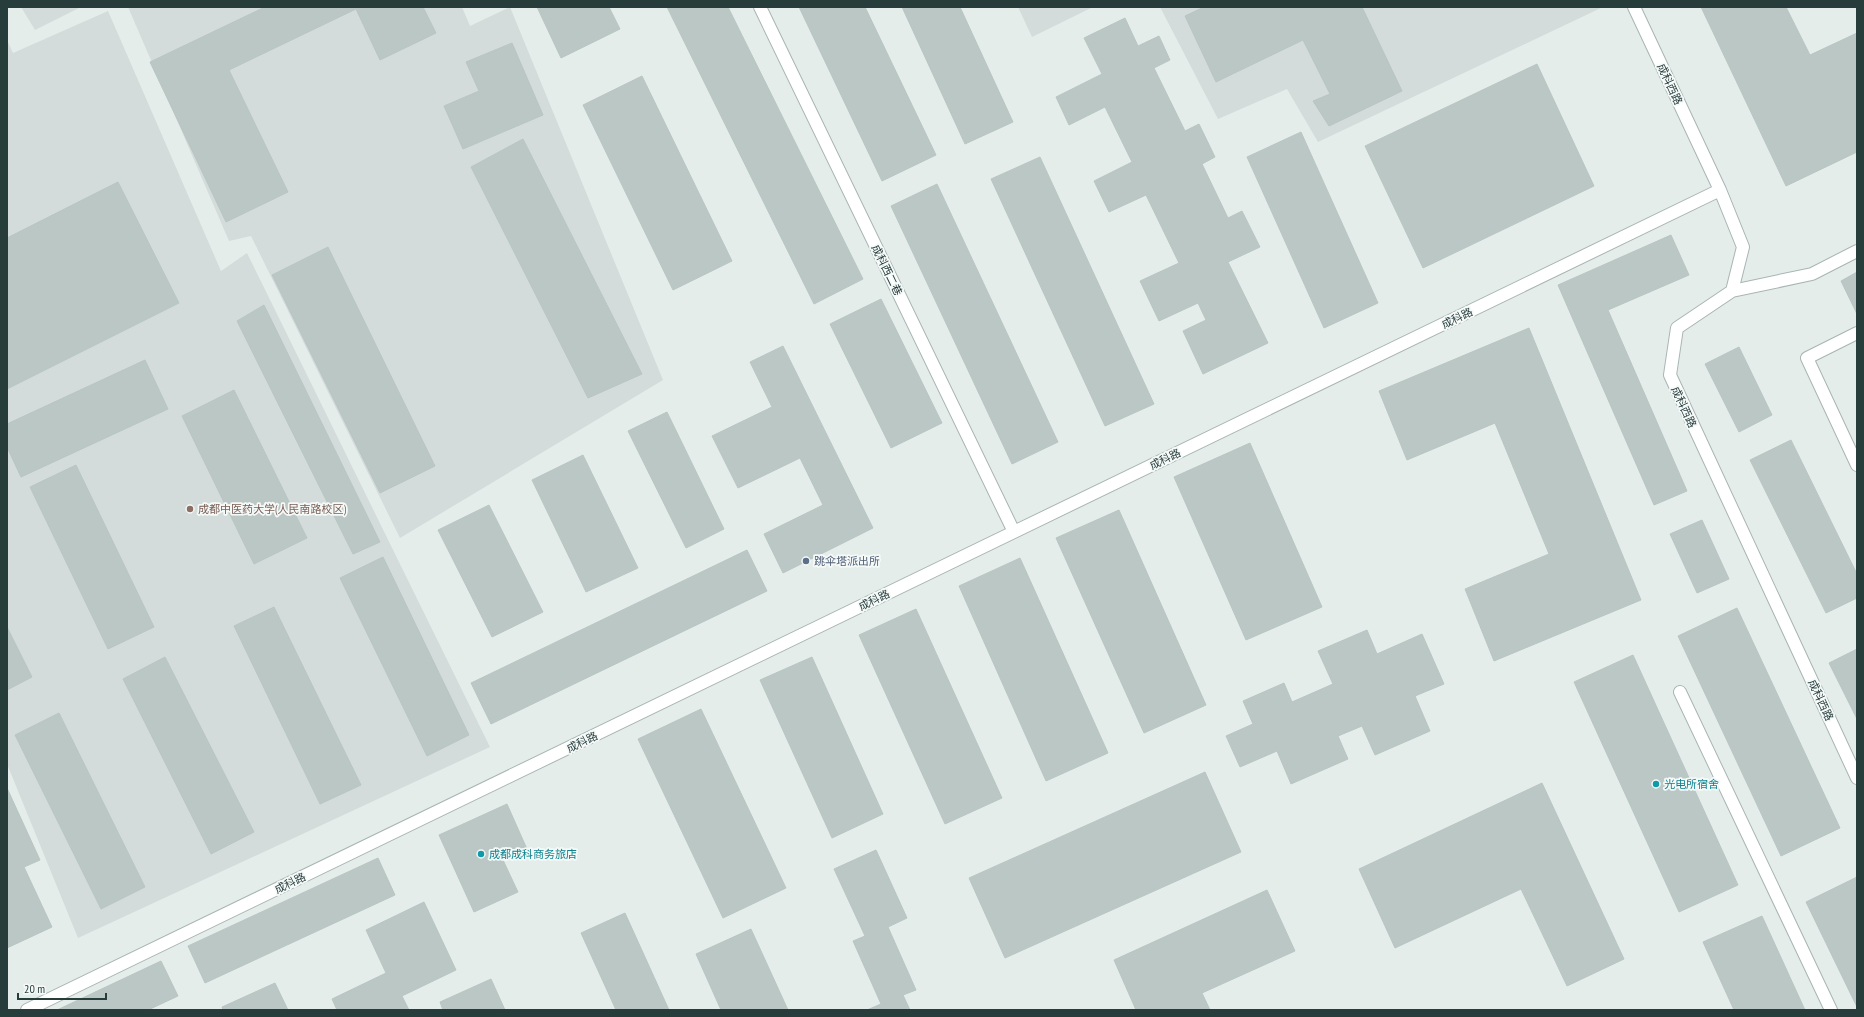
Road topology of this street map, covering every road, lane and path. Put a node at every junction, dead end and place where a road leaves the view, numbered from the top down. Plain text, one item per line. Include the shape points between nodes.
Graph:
1 (760, 7) edge
2 (1634, 7) edge
3 (1720, 190) junction
4 (1857, 251) edge
5 (1732, 291) junction
6 (1857, 333) edge
7 (1857, 465) edge
8 (1014, 532) junction
9 (1680, 692) dead end
10 (1857, 778) edge
11 (27, 1010) edge
12 (1831, 1010) edge

1 - 8 street, 成科西二巷
2 - 3 street, 成科西路
3 - 5 street, 成科西路 via 1743,247
3 - 8 street, 成科路
4 - 5 street via 1812,274
5 - 10 street, 成科西路 via 1677,328 1670,375
6 - 7 street via 1807,358
8 - 11 street, 成科路
9 - 12 street

